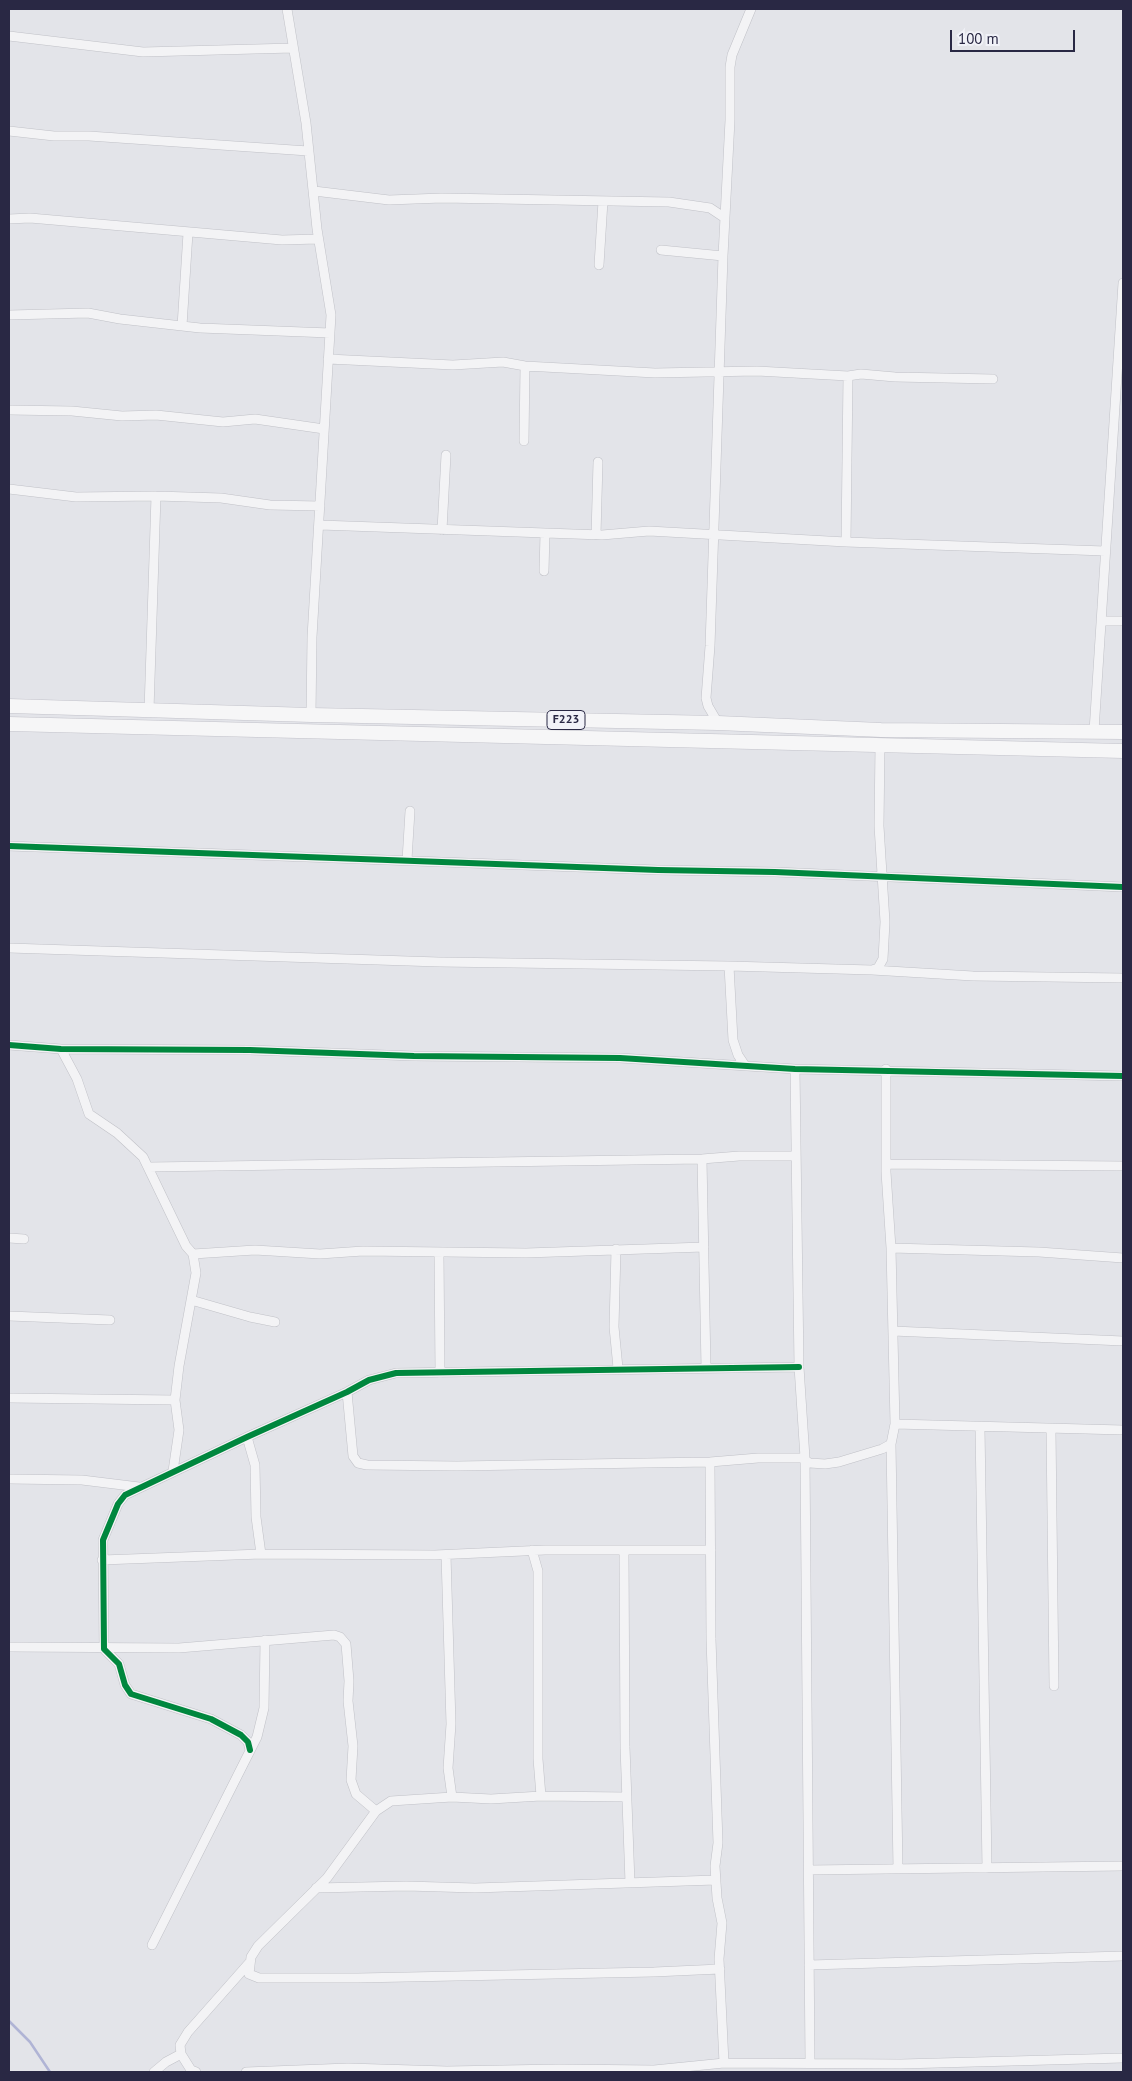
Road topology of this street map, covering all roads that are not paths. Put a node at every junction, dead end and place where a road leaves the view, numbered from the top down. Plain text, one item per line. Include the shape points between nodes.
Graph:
1 (287, 9) edge
2 (751, 9) edge
3 (9, 36) edge
4 (293, 48) junction
5 (9, 131) edge
6 (308, 151) junction
7 (314, 190) junction
8 (603, 201) junction
9 (725, 218) junction
10 (9, 219) edge
11 (188, 234) junction
12 (318, 239) junction
13 (661, 250) dead end
14 (723, 256) junction
15 (598, 265) dead end
16 (1123, 283) edge
17 (9, 314) edge
18 (182, 326) junction
19 (330, 333) junction
20 (328, 359) junction
21 (525, 366) junction
22 (719, 373) junction
23 (848, 376) junction
24 (993, 379) dead end
25 (9, 410) edge
26 (324, 429) junction
27 (524, 441) dead end
28 (446, 455) dead end
29 (598, 462) dead end
30 (9, 490) edge
31 (156, 496) junction
32 (320, 506) junction
33 (320, 525) junction
34 (442, 530) junction
35 (545, 533) junction
36 (596, 535) junction
37 (712, 535) junction
38 (846, 542) junction
39 (1105, 551) junction
40 (544, 571) dead end
41 (1101, 620) junction
42 (1123, 621) edge
43 (9, 706) edge
44 (150, 710) junction
45 (311, 715) junction
46 (599, 721) junction
47 (718, 723) junction
48 (9, 724) edge
49 (1094, 731) junction
50 (1123, 732) edge
51 (598, 739) junction
52 (880, 745) junction
53 (1123, 751) edge
54 (410, 811) dead end
55 (9, 846) edge
56 (407, 860) junction
57 (882, 876) junction
58 (1123, 886) edge
59 (9, 948) edge
60 (729, 966) junction
61 (878, 968) junction
62 (1123, 978) edge
63 (9, 1045) edge
64 (61, 1048) junction
65 (744, 1064) junction
66 (795, 1069) junction
67 (886, 1069) junction
68 (1123, 1076) edge
69 (795, 1156) junction
70 (702, 1160) junction
71 (886, 1164) junction
72 (1123, 1166) edge
73 (149, 1167) junction
74 (9, 1238) edge
75 (24, 1238) dead end
76 (704, 1247) junction
77 (891, 1248) junction
78 (616, 1249) junction
79 (439, 1253) junction
80 (193, 1254) junction
81 (1123, 1258) edge
82 (191, 1300) junction
83 (9, 1316) edge
84 (110, 1320) dead end
85 (275, 1322) dead end
86 (893, 1331) junction
87 (1123, 1341) edge
88 (799, 1367) junction
89 (618, 1368) junction
90 (706, 1368) junction
91 (440, 1373) junction
92 (347, 1392) junction
93 (9, 1398) edge
94 (175, 1400) junction
95 (895, 1424) junction
96 (980, 1428) junction
97 (1051, 1430) junction
98 (1123, 1430) edge
99 (247, 1437) junction
100 (891, 1444) junction
101 (805, 1458) junction
102 (710, 1462) junction
103 (173, 1471) junction
104 (9, 1479) edge
105 (139, 1486) junction
106 (532, 1550) junction
107 (711, 1550) junction
108 (624, 1552) junction
109 (261, 1554) junction
110 (446, 1555) junction
111 (102, 1560) junction
112 (264, 1640) junction
113 (9, 1647) edge
114 (104, 1649) junction
115 (1054, 1686) dead end
116 (250, 1750) junction
117 (541, 1796) junction
118 (452, 1797) junction
119 (627, 1797) junction
120 (376, 1811) junction
121 (1123, 1866) edge
122 (987, 1868) junction
123 (898, 1869) junction
124 (809, 1870) junction
125 (716, 1880) junction
126 (630, 1883) junction
127 (316, 1888) junction
128 (152, 1945) dead end
129 (1123, 1956) edge
130 (249, 1963) junction
131 (810, 1965) junction
132 (720, 1968) junction
133 (180, 2054) junction
134 (1123, 2058) edge
135 (810, 2062) junction
136 (724, 2063) junction
137 (903, 2068) edge
138 (488, 2071) edge
139 (154, 2072) edge
140 (196, 2072) edge
141 (246, 2072) edge

1 - 4 street
2 - 9 street via 730,67
3 - 4 street via 143,52
4 - 6 street
5 - 6 street
6 - 7 street
7 - 8 street via 389,200
7 - 12 street
8 - 9 street via 696,205 710,208
8 - 15 street
9 - 14 street
10 - 11 street via 30,218
11 - 12 street
11 - 18 street
12 - 19 street via 328,290
13 - 14 street
14 - 22 street
16 - 39 street
17 - 18 street via 88,313
18 - 19 street
19 - 20 street
20 - 21 street via 453,365 503,362
20 - 26 street
21 - 22 street
21 - 27 street
22 - 23 street via 757,371
22 - 37 street
23 - 24 street
23 - 38 street
25 - 26 street via 156,415 216,421 255,418
26 - 32 street
28 - 34 street
29 - 36 street
30 - 31 street via 85,498
31 - 32 street
31 - 44 street
32 - 33 street
33 - 34 street
33 - 45 street via 311,653
34 - 35 street
35 - 36 street
35 - 40 street
36 - 37 street via 649,531
37 - 38 street
37 - 47 street via 706,698
38 - 39 street
39 - 41 street
41 - 42 street
41 - 49 street
43 - 44 main road, F223
44 - 45 main road, F223
45 - 46 main road, F223
46 - 47 main road, F223
46 - 51 main road
47 - 49 main road, F223 via 881,730
48 - 51 main road, F223
49 - 50 main road, F223
51 - 52 main road, F223
52 - 53 main road, F223
52 - 57 street
54 - 56 street
55 - 56 street
56 - 57 street
57 - 58 street
57 - 61 street via 884,922
59 - 60 street via 439,962
60 - 61 street
60 - 65 street via 733,1040
61 - 62 street via 973,976
63 - 64 street
64 - 65 street via 620,1058
64 - 73 street via 77,1079 89,1114 130,1144
65 - 66 street
66 - 67 street
66 - 69 street
67 - 68 street
67 - 71 street
69 - 70 street
69 - 88 street
70 - 73 street
70 - 76 street
71 - 72 street
71 - 77 street
73 - 80 street via 178,1230
74 - 75 street
76 - 78 street
76 - 90 street
77 - 81 street
77 - 86 street
78 - 79 street
78 - 89 street via 614,1327
79 - 80 street via 320,1254 255,1250
79 - 91 street
80 - 82 street via 196,1273
82 - 85 street
82 - 94 street
83 - 84 street
86 - 87 street
86 - 95 street
88 - 90 street
88 - 101 street
89 - 90 street
89 - 91 street
91 - 92 street via 396,1373 368,1380
92 - 99 street
92 - 102 street via 352,1456 367,1465
93 - 94 street
94 - 103 street via 179,1423
95 - 96 street
95 - 100 street
96 - 97 street
96 - 122 street
97 - 98 street
97 - 115 street
99 - 103 street
99 - 109 street via 255,1466
100 - 101 street via 839,1462 810,1463
100 - 123 street
101 - 102 street
101 - 124 street
102 - 107 street
103 - 105 street
104 - 105 street via 82,1480
105 - 111 street via 125,1495 105,1529
106 - 108 street
106 - 110 street
106 - 117 street via 538,1570 538,1759
107 - 108 street
107 - 125 street via 718,1834
108 - 119 street
109 - 110 street
109 - 111 street
110 - 118 street via 451,1724 448,1768
111 - 114 street
112 - 114 street via 180,1648
112 - 116 street via 262,1724
112 - 120 street via 334,1635 344,1640 353,1746 351,1780 356,1794
113 - 114 street
114 - 116 street via 119,1664 131,1694 210,1719 241,1735
116 - 128 street
117 - 118 street
117 - 119 street
118 - 120 street via 391,1801
119 - 126 street
120 - 127 street via 332,1872
121 - 122 street
122 - 123 street
123 - 124 street
124 - 131 street
125 - 126 street
125 - 132 street via 722,1923
126 - 127 street via 484,1888
127 - 130 street via 258,1946
129 - 131 street
130 - 132 street via 249,1974 260,1978 654,1972
130 - 133 street via 188,2032 180,2045
131 - 135 street
132 - 136 street
133 - 139 street
133 - 140 street
134 - 137 street
135 - 136 street
135 - 137 street
136 - 138 street via 654,2070
138 - 141 street via 348,2068

